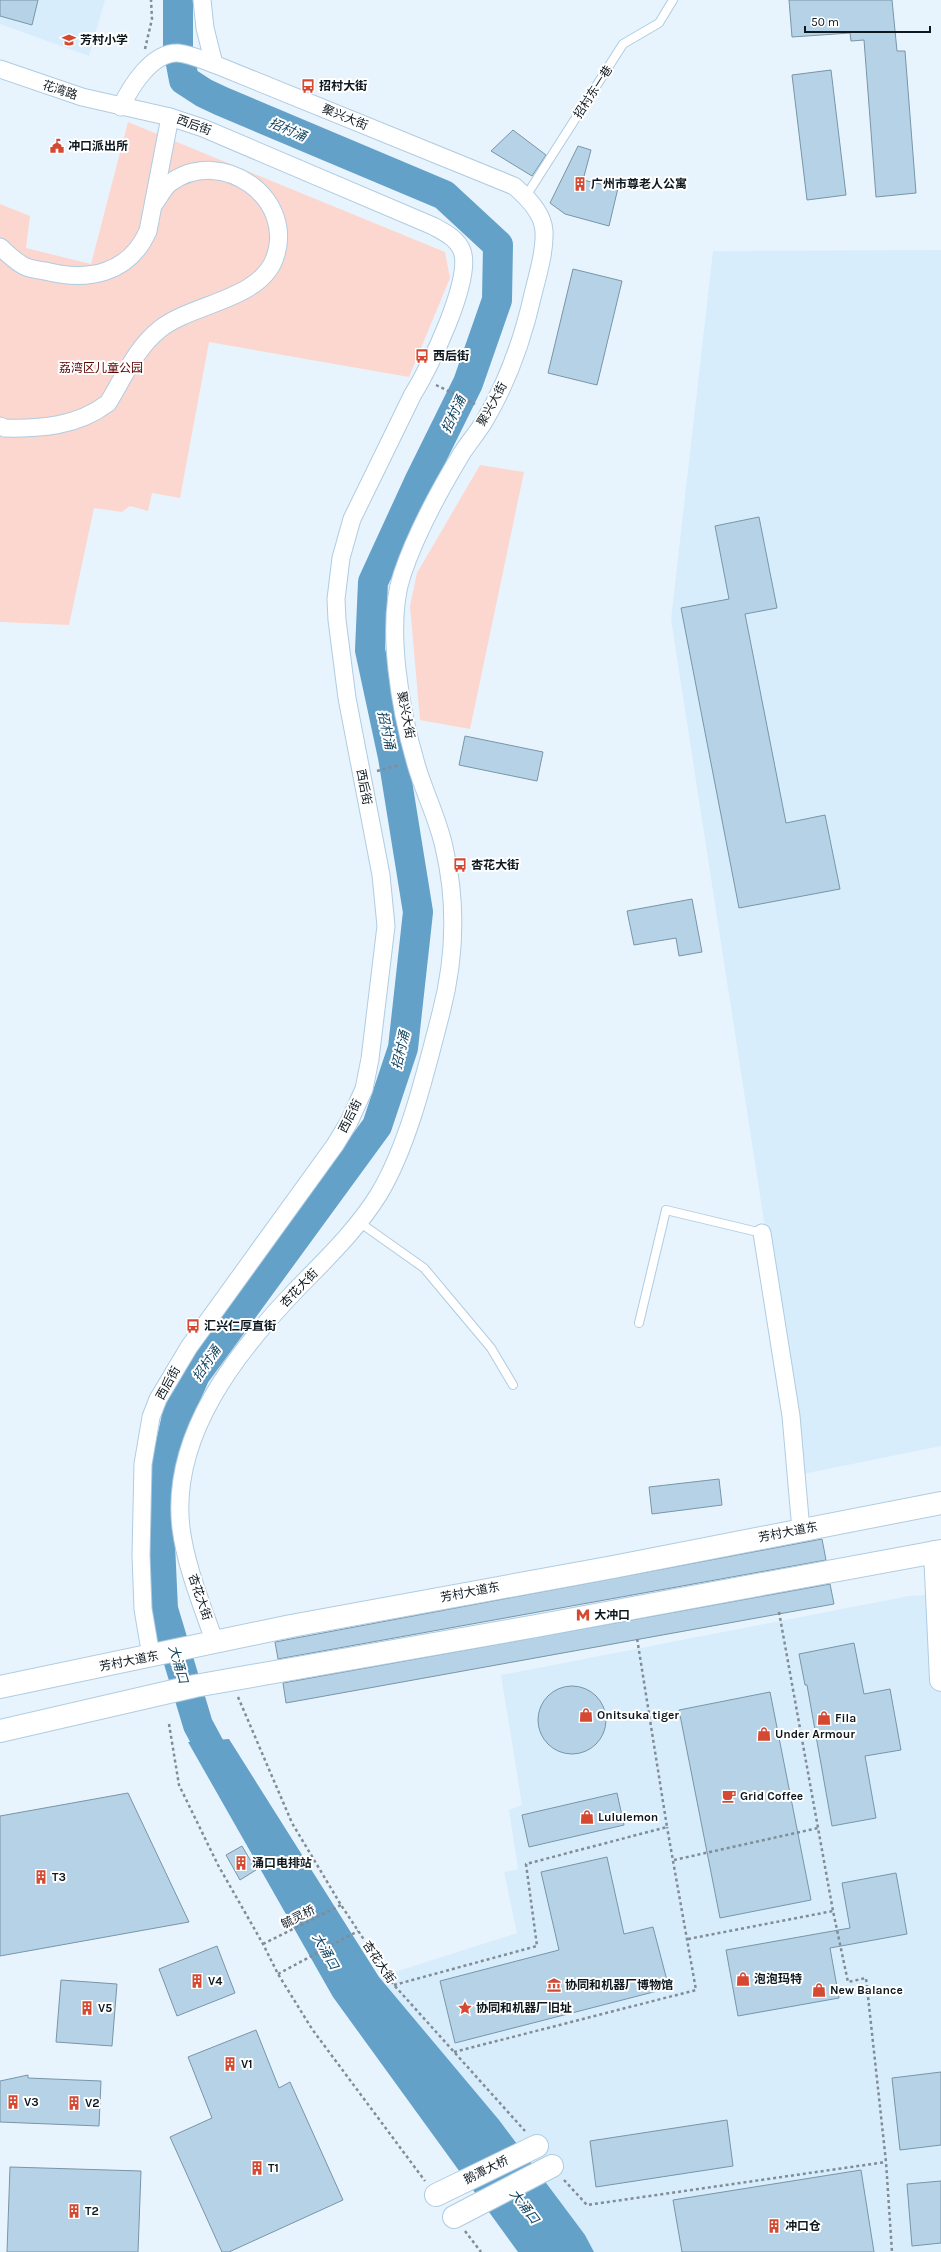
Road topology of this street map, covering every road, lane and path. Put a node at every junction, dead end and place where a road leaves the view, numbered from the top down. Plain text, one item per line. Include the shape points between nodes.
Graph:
1 (151, 0) edge
2 (202, 0) edge
3 (673, 0) edge
4 (207, 62) junction
5 (0, 69) edge
6 (137, 78) junction
7 (121, 107) junction
8 (170, 117) junction
9 (526, 196) junction
10 (154, 204) junction
11 (0, 247) edge
12 (438, 386) dead end
13 (476, 405) dead end
14 (0, 426) edge
15 (415, 761) junction
16 (362, 775) junction
17 (453, 934) joint
18 (359, 1222) junction
19 (762, 1233) joint
20 (639, 1323) dead end
21 (513, 1385) dead end
22 (941, 1502) edge
23 (801, 1530) junction
24 (938, 1552) edge
25 (779, 1612) dead end
26 (637, 1638) dead end
27 (215, 1643) junction
28 (158, 1655) junction
29 (231, 1679) junction
30 (941, 1680) edge
31 (0, 1687) edge
32 (169, 1724) dead end
33 (0, 1731) edge
34 (667, 1827) junction
35 (818, 1828) junction
36 (674, 1860) junction
37 (341, 1905) junction
38 (833, 1910) junction
39 (358, 1931) junction
40 (688, 1939) junction
41 (263, 1944) junction
42 (278, 1974) junction
43 (394, 1985) junction
44 (454, 2052) junction
45 (537, 2146) joint
46 (886, 2162) junction
47 (552, 2166) joint
48 (436, 2195) joint
49 (454, 2217) joint
50 (481, 2252) edge
51 (892, 2252) edge

1 - 6 path via 152,19
2 - 4 street
3 - 9 lane, 招村东一巷 via 659,23 623,44
4 - 6 street via 185,54 169,54
4 - 9 street, 聚兴大街 via 496,177 514,186
5 - 7 street, 花湾路 via 76,95
6 - 7 street
7 - 8 street, 西后街
8 - 10 street
8 - 16 street, 西后街 via 203,128 433,226 448,234 463,252 462,282 453,310 423,378 352,519 341,558 336,599 341,666
9 - 15 street, 聚兴大街 via 541,218 544,231 538,276 520,343 510,371 485,420 462,453 427,518 402,575 395,604 394,629 398,665
10 - 11 street via 142,245 129,259 95,275 62,275 24,266
10 - 14 street via 169,183 193,172 213,169 236,176 254,185 265,197 277,222 278,245 274,261 255,283 241,292 185,314 160,328 141,347 108,403 101,408 67,423 47,427
12 - 13 path
15 - 16 path
15 - 17 street, 聚兴大街 via 444,845 452,903
16 - 28 street, 西后街 via 381,875 386,926 364,1089 335,1145 189,1348 158,1399 151,1416 143,1464 141,1555 143,1609
17 - 18 street, 杏花大街 via 448,984 415,1104 393,1167 380,1192
18 - 21 lane via 424,1268 490,1348
18 - 27 street, 杏花大街 via 262,1328 231,1367 200,1421 192,1443 182,1483 180,1524 188,1562
19 - 20 lane via 666,1210
19 - 23 street via 791,1416
22 - 23 main road, 芳村大道东
23 - 27 main road, 芳村大道东 via 394,1606
24 - 29 main road
24 - 30 main road
25 - 35 path
26 - 34 path
27 - 28 main road, 芳村大道东
28 - 31 main road, 芳村大道东
29 - 33 main road via 173,1690
29 - 37 path, 杏花大街 via 292,1823
32 - 41 path via 179,1785 218,1864
34 - 36 path
34 - 43 path via 526,1864 537,1946
35 - 36 path
35 - 38 path
36 - 40 path
37 - 39 path, 杏花大街
37 - 41 path, 毓灵桥
38 - 40 path
38 - 46 path via 848,1982 866,1978
39 - 42 path
39 - 43 path, 杏花大街
40 - 44 path via 696,1990
41 - 42 path
42 - 48 path via 312,2029
43 - 44 path, 杏花大街
44 - 45 path, 杏花大街
45 - 48 main road, 鹅潭大桥
46 - 47 path via 587,2205
46 - 51 path
47 - 49 main road
49 - 50 path

